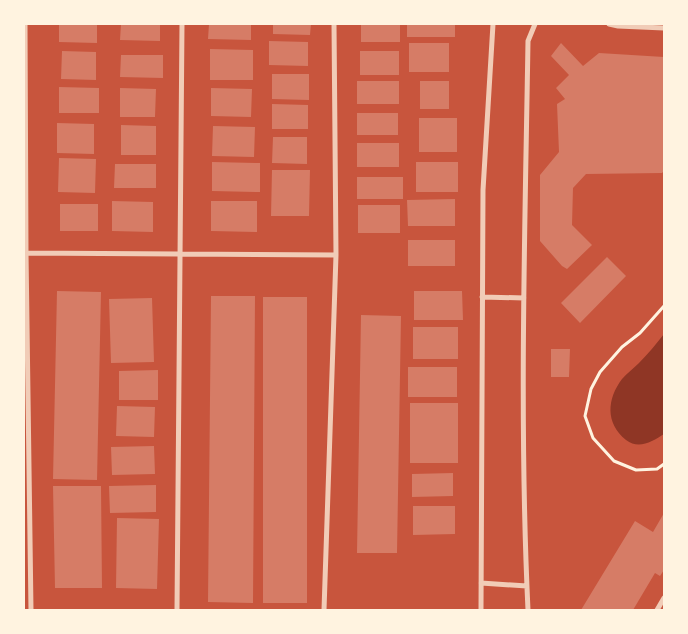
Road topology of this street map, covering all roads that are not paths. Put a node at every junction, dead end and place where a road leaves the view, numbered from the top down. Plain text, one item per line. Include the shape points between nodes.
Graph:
1 (25, 24) edge
2 (182, 24) edge
3 (334, 24) edge
4 (493, 24) edge
5 (535, 24) edge
6 (609, 24) edge
7 (664, 28) edge
8 (25, 254) edge
9 (180, 254) junction
10 (336, 255) junction
11 (482, 297) junction
12 (524, 298) junction
13 (481, 583) junction
14 (527, 586) junction
15 (664, 598) edge
16 (31, 610) edge
17 (177, 610) edge
18 (324, 610) edge
19 (481, 610) edge
20 (528, 610) edge
21 (657, 610) edge

1 - 8 street
2 - 9 street
3 - 10 street
4 - 11 street via 483,190
5 - 12 street via 528,41
6 - 7 street
8 - 9 street
8 - 16 street
9 - 10 street
9 - 17 street
10 - 18 street
11 - 12 street
11 - 13 street
12 - 14 street
13 - 14 street
13 - 19 street
14 - 20 street
15 - 21 street

